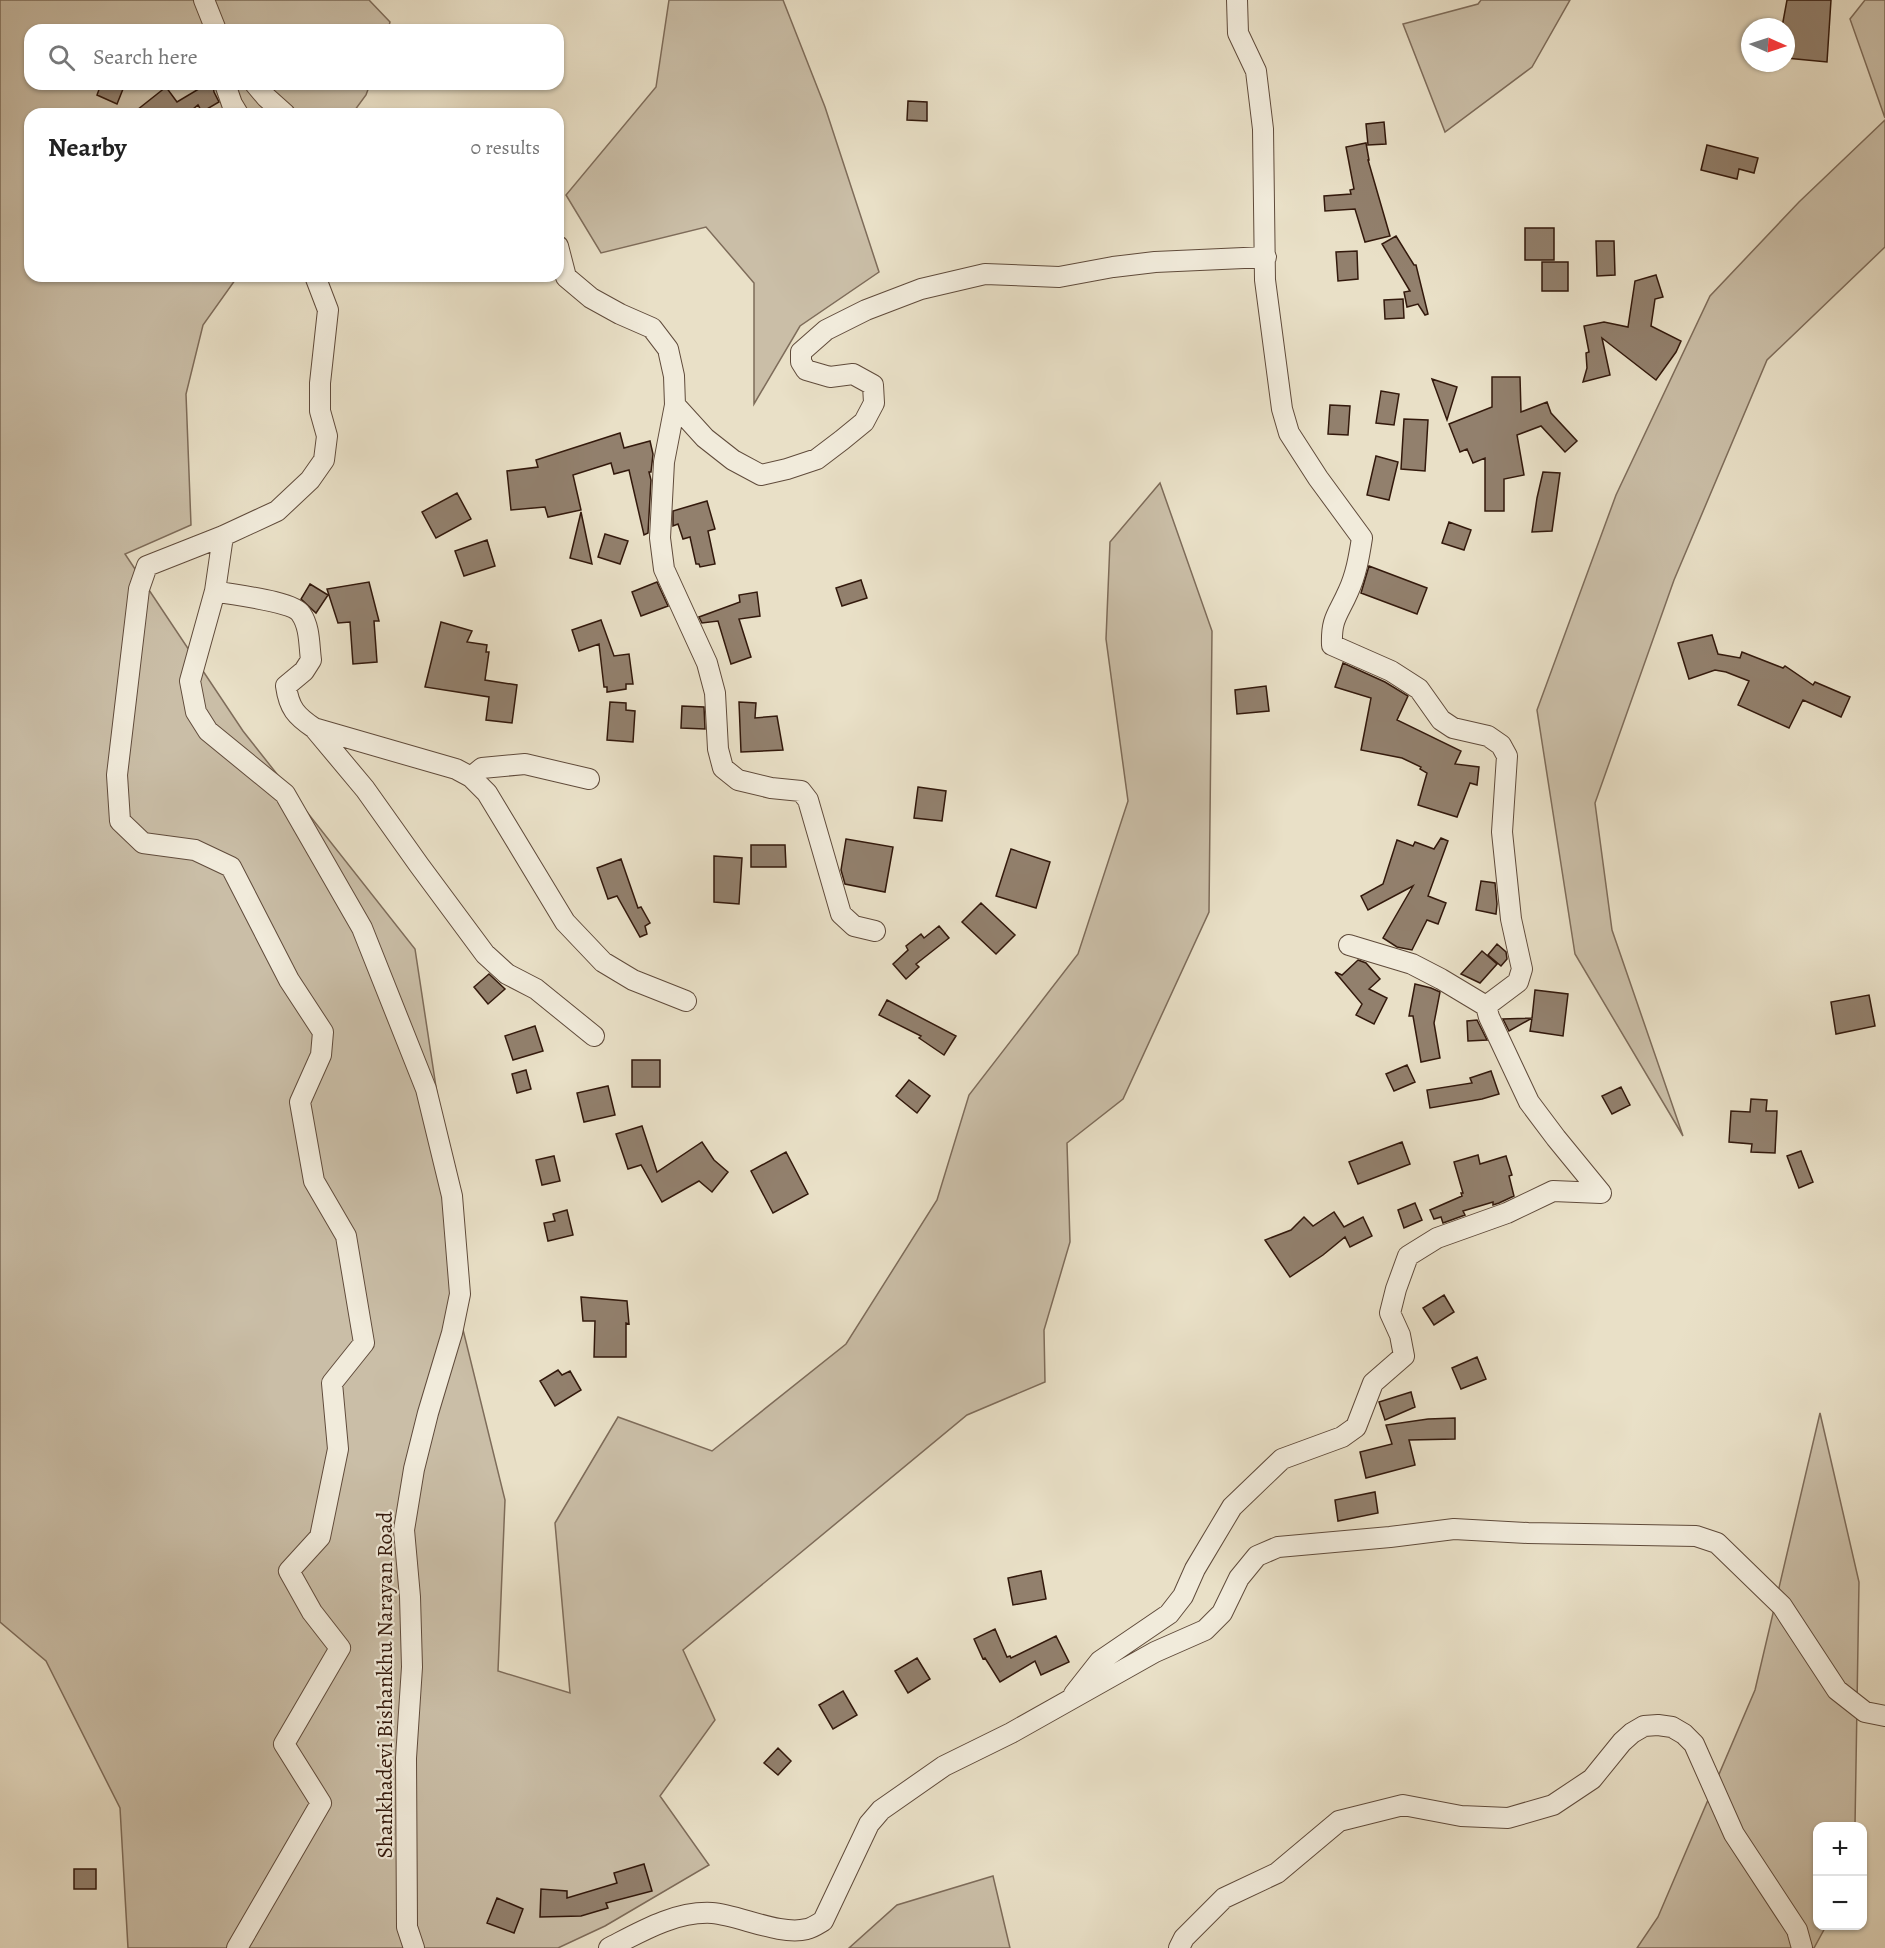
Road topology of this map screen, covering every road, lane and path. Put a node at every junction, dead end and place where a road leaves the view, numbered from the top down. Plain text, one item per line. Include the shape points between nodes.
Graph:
1 (204, 0) edge
2 (1237, 0) edge
3 (214, 24) edge
4 (227, 90) edge
5 (260, 90) edge
6 (234, 108) edge
7 (278, 108) edge
8 (1266, 257) junction
9 (564, 269) edge
10 (317, 282) edge
11 (675, 405) junction
12 (223, 536) junction
13 (215, 591) junction
14 (314, 728) junction
15 (471, 777) junction
16 (590, 779) dead end
17 (875, 931) dead end
18 (1348, 945) dead end
19 (686, 1001) dead end
20 (1486, 1006) junction
21 (594, 1036) dead end
22 (1069, 1701) junction
23 (1885, 1716) edge
24 (237, 1948) edge
25 (414, 1948) edge
26 (609, 1948) edge
27 (1179, 1948) edge
28 (1802, 1948) edge

1 - 3 street
2 - 8 street via 1238,33 1256,71 1263,129
4 - 6 street
5 - 7 street
8 - 11 street via 1145,263 1059,277 985,274 921,289 866,310 826,330 801,352 801,362 806,370 830,377 853,374 873,385 874,404 864,422 842,441 817,459 787,470 761,475 734,460 705,438
8 - 20 street via 1265,280 1276,371 1289,433 1362,538 1359,561 1336,614 1332,645 1392,671 1419,689 1441,720 1453,728 1488,736 1501,745 1507,756 1502,832 1510,919 1522,969 1518,982
9 - 11 street via 566,277 591,298 652,328 668,349
10 - 12 street via 328,310 320,383 320,411 327,436 324,460 310,480 277,511
11 - 17 street via 664,462 660,537 664,569 707,663 715,693 723,768 738,780 801,791 808,800 841,914 854,926
12 - 13 street, Shankhadevi Bishankhu Narayan Road
12 - 24 street via 147,566 139,589 117,776 120,821 143,843 195,850 231,867 289,980 323,1032 321,1055 300,1102 314,1181 346,1236 364,1343 332,1383 338,1449 320,1537 289,1571 312,1612 340,1648 284,1744 321,1803
13 - 14 street via 289,605 300,612 306,624 311,660 286,686 298,717
13 - 25 street, Shankhadevi Bishankhu Narayan Road via 190,681 196,712 208,731 285,794 362,928 426,1089 452,1196 460,1294 414,1469 404,1530 412,1667 406,1758 407,1927
14 - 15 street via 456,769
14 - 21 street via 365,789 485,954
15 - 16 street via 482,768 525,764
15 - 19 street via 487,794 565,922 603,962 633,980
18 - 20 street via 1412,964
20 - 22 street via 1528,1102 1601,1193 1553,1191 1507,1213 1437,1238 1408,1256 1390,1313 1404,1356 1373,1383 1356,1428 1282,1459 1232,1507 1169,1614 1100,1661
22 - 23 street via 1155,1652 1205,1630 1222,1613 1239,1578 1257,1556 1278,1546 1454,1529 1696,1536 1717,1543 1782,1606 1837,1690 1865,1712
22 - 26 street via 944,1766 881,1810 869,1824 823,1921 806,1930 785,1930 714,1913 696,1913 664,1922
27 - 28 street via 1224,1898 1277,1873 1339,1821 1403,1805 1461,1816 1508,1818 1553,1805 1592,1779 1632,1733 1644,1726 1658,1725 1672,1727 1694,1744 1734,1834 1797,1930

